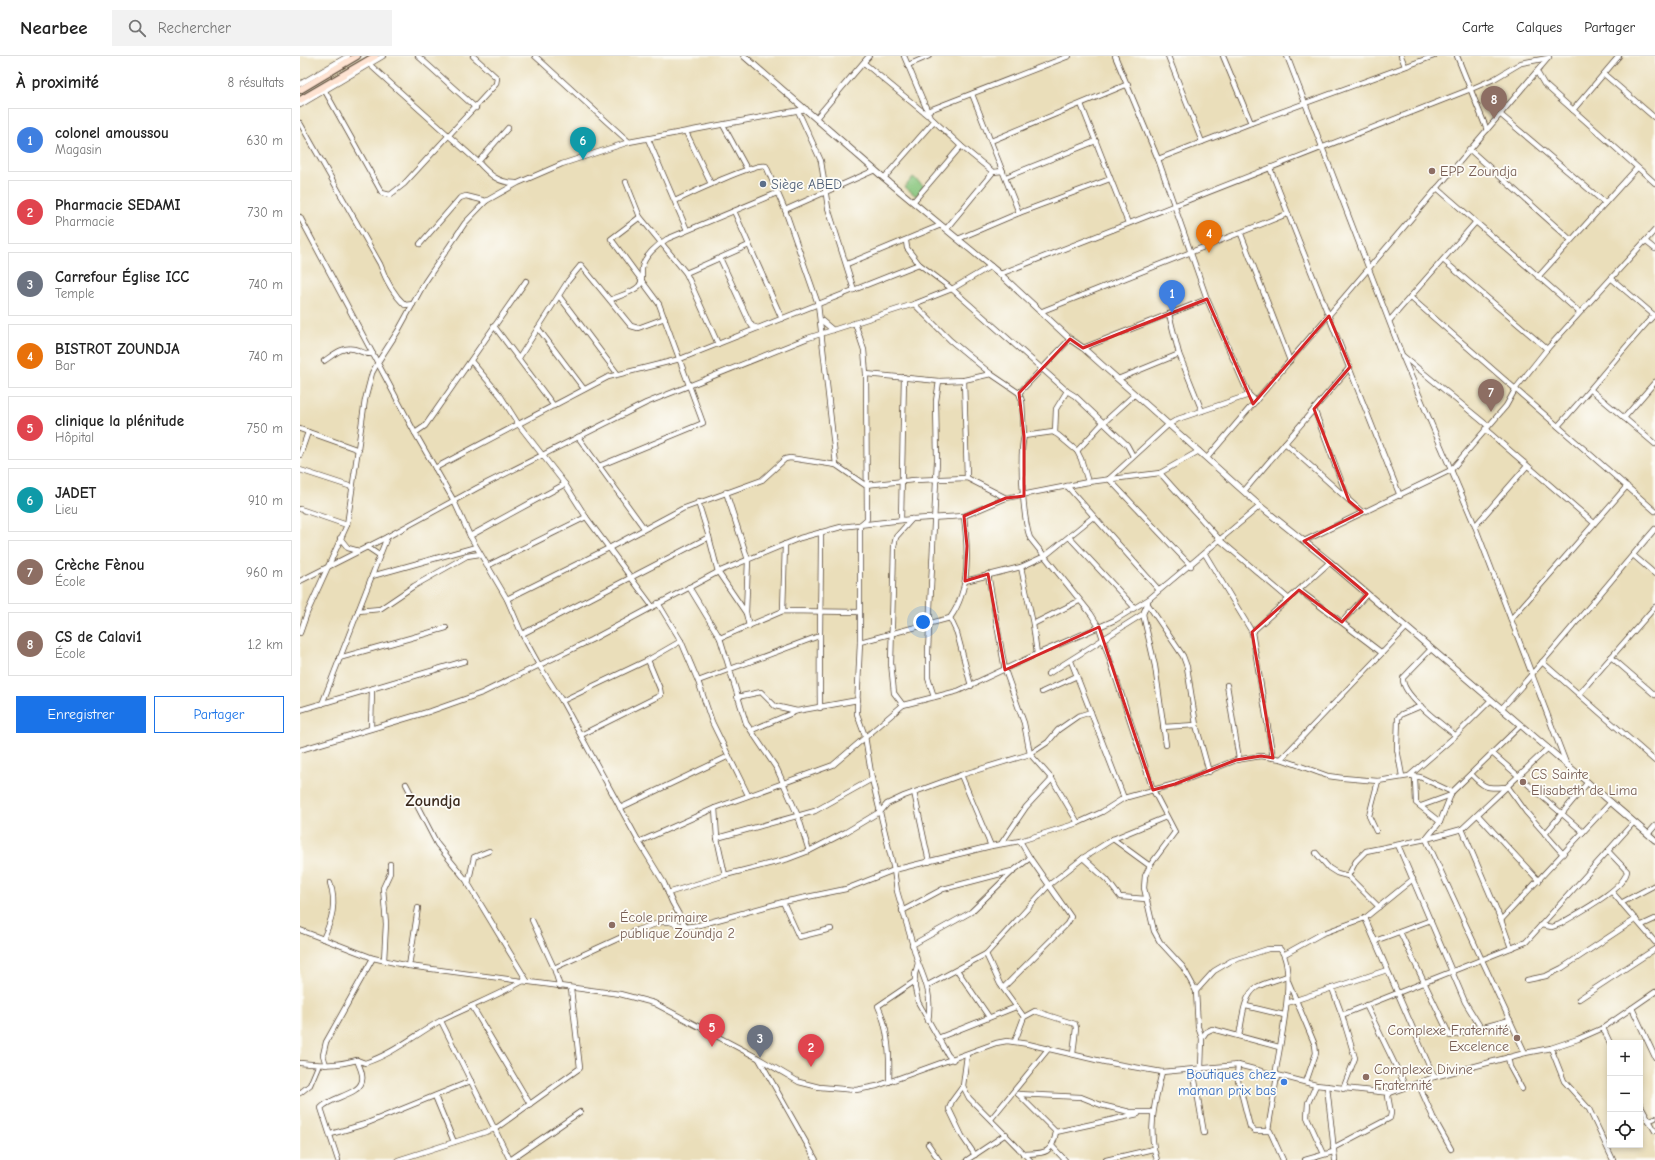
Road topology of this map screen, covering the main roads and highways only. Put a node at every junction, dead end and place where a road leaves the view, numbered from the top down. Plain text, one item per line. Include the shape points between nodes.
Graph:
1 (357, 56) edge
2 (375, 56) edge
3 (300, 90) edge
4 (300, 100) edge

1 - 3 main road
2 - 4 main road

